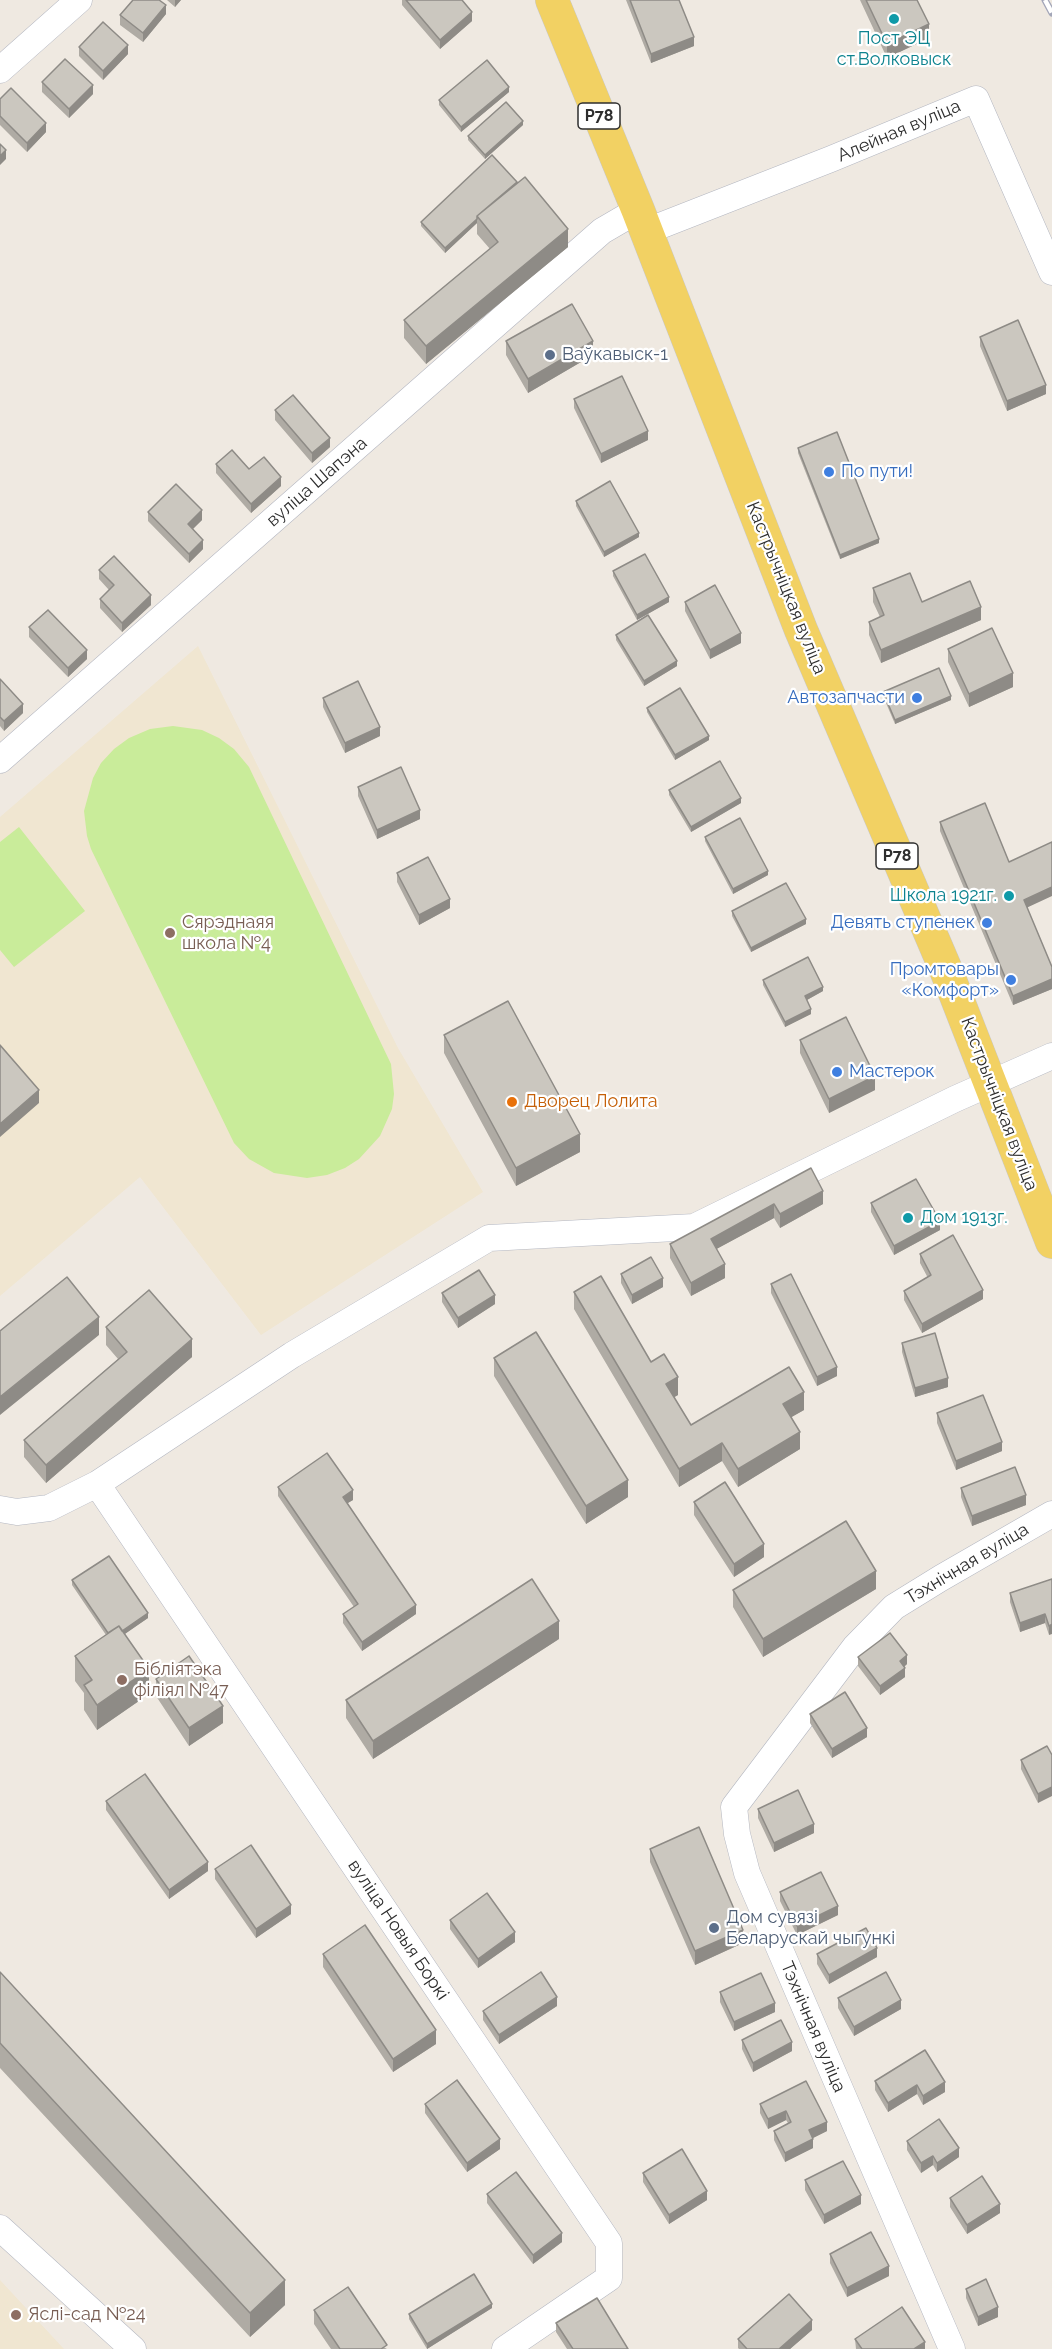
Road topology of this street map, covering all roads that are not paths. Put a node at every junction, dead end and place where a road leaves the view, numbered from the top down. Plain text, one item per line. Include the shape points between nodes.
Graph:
1 (79, 0) edge
2 (552, 0) edge
3 (0, 70) edge
4 (643, 221) junction
5 (1052, 272) edge
6 (0, 760) edge
7 (1052, 1056) edge
8 (992, 1083) junction
9 (1052, 1242) edge
10 (97, 1484) junction
11 (0, 1509) edge
12 (1052, 1514) edge
13 (0, 2228) edge
14 (133, 2349) edge
15 (505, 2349) edge
16 (952, 2349) edge

1 - 3 street
2 - 4 main road, Кастрычніцкая вуліца / Р78
4 - 5 street, Алейная вуліца via 831,159 976,99
4 - 6 street, вуліца Шапэна via 602,231
4 - 8 main road, Кастрычніцкая вуліца / Р78 via 801,630
7 - 8 street
8 - 9 main road, Кастрычніцкая вуліца / Р78
8 - 10 street via 694,1227 489,1238 292,1355
10 - 11 street via 49,1508 17,1512
10 - 15 street, вуліца Новыя Боркі via 609,2243 609,2278
12 - 16 street, Тэхнічная вуліца via 894,1607 855,1647 734,1807 747,1873
13 - 14 street

